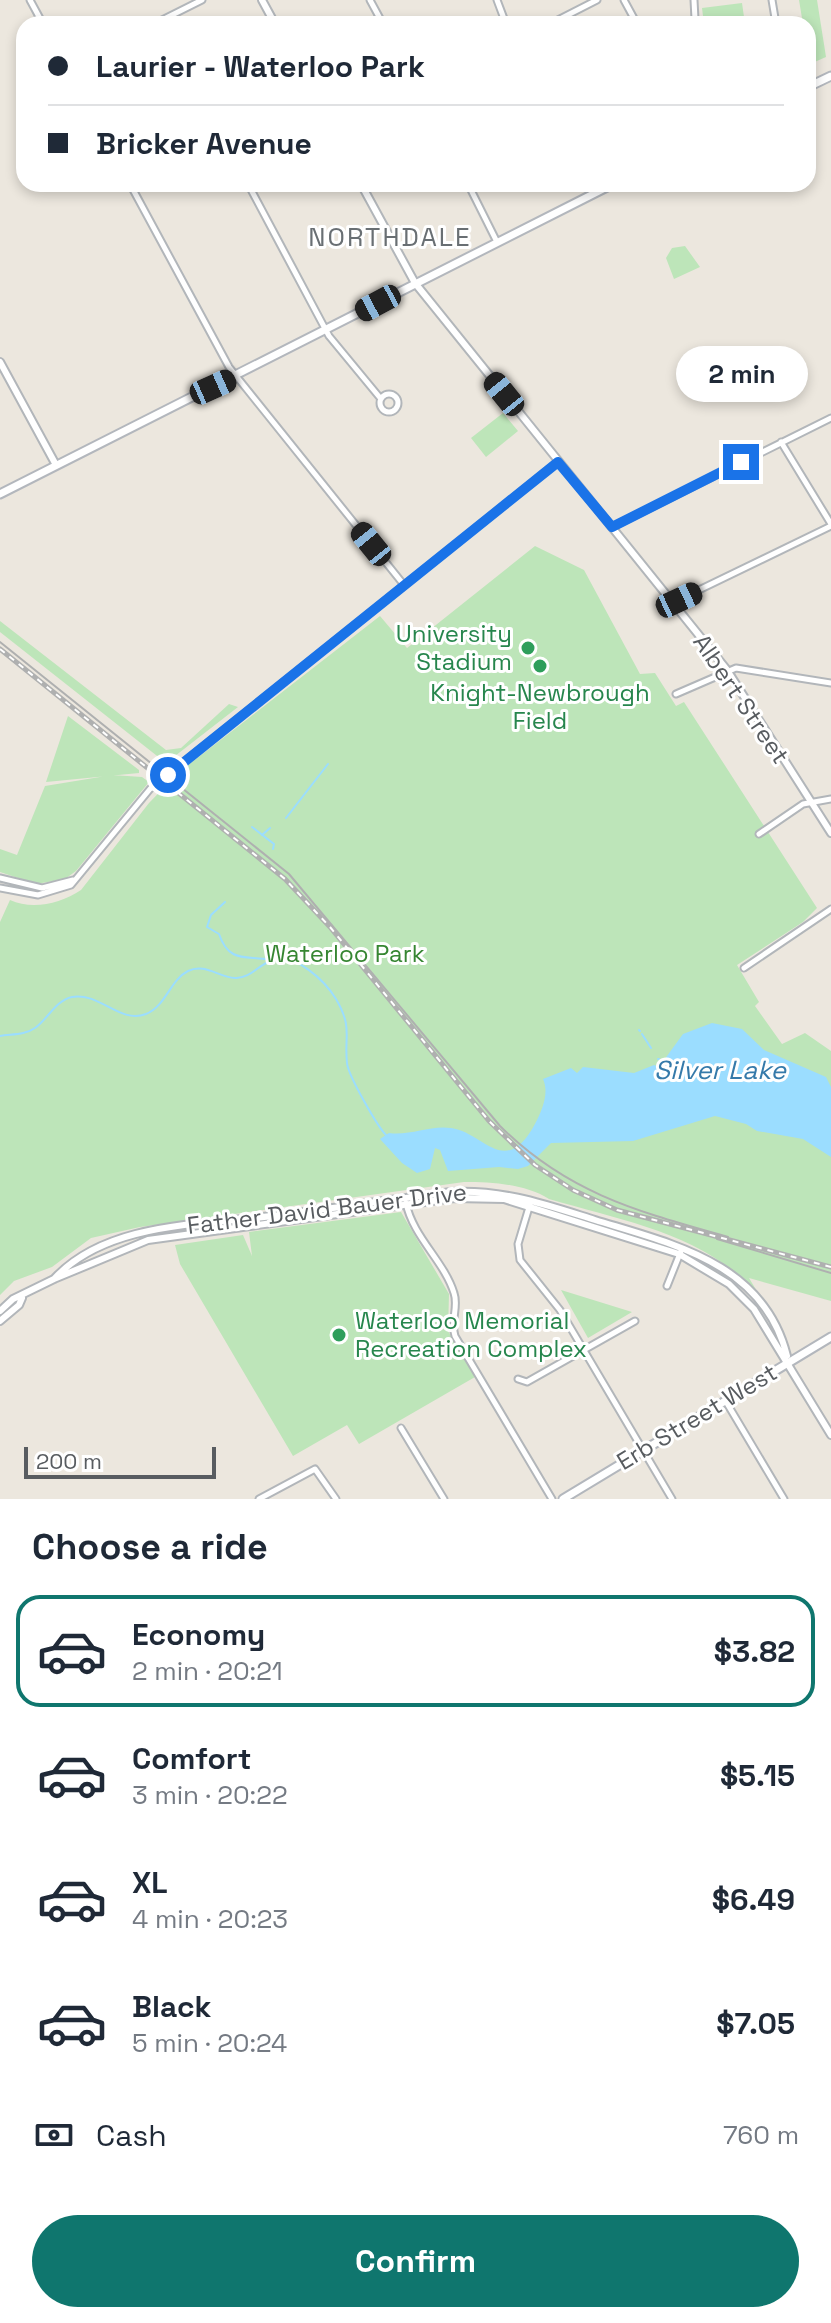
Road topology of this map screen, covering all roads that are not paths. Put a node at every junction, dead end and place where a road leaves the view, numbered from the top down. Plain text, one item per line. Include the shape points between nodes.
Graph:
1 (202, 0) edge
2 (597, 0) edge
3 (174, 16) edge
4 (566, 16) edge
5 (134, 192) edge
6 (252, 192) edge
7 (365, 192) edge
8 (472, 192) edge
9 (597, 192) edge
10 (497, 242) junction
11 (415, 283) junction
12 (326, 331) junction
13 (0, 362) edge
14 (236, 376) junction
15 (381, 399) dead end
16 (831, 418) edge
17 (781, 442) junction
18 (558, 462) junction
19 (56, 465) junction
20 (0, 494) edge
21 (831, 525) edge
22 (612, 527) junction
23 (404, 585) junction
24 (672, 603) junction
25 (727, 670) junction
26 (831, 683) edge
27 (676, 694) dead end
28 (831, 799) edge
29 (810, 802) junction
30 (831, 833) edge
31 (759, 834) dead end
32 (0, 878) edge
33 (77, 878) junction
34 (0, 888) edge
35 (831, 909) edge
36 (744, 968) dead end
37 (406, 1202) junction
38 (530, 1203) junction
39 (681, 1250) junction
40 (667, 1286) dead end
41 (22, 1298) junction
42 (0, 1311) edge
43 (0, 1321) edge
44 (635, 1321) dead end
45 (831, 1337) edge
46 (583, 1351) junction
47 (788, 1362) junction
48 (518, 1379) dead end
49 (725, 1399) junction
50 (401, 1428) dead end
51 (831, 1435) edge
52 (644, 1449) junction
53 (259, 1499) edge
54 (336, 1499) edge
55 (444, 1499) edge
56 (552, 1499) edge
57 (563, 1499) edge
58 (672, 1499) edge
59 (784, 1499) edge

1 - 3 street
2 - 4 street
5 - 14 street
6 - 12 street
7 - 11 street, Albert Street
8 - 10 street
9 - 10 main road
10 - 11 main road
11 - 12 main road
11 - 18 street, Albert Street
12 - 14 main road
12 - 15 street
13 - 19 street
14 - 19 main road
14 - 23 street
16 - 17 street
17 - 21 street
17 - 22 street
18 - 22 street, Albert Street
18 - 23 street
19 - 20 main road
21 - 24 street
22 - 24 street, Albert Street
23 - 33 street via 150,789
24 - 25 street, Albert Street
25 - 26 street
25 - 27 street
25 - 29 street, Albert Street
28 - 29 street
29 - 30 street, Albert Street
29 - 31 street
32 - 33 street via 42,888
33 - 34 street via 59,891 38,895
35 - 36 street
37 - 38 street, Father David Bauer Drive via 475,1190
37 - 41 street, Father David Bauer Drive via 140,1234 64,1267
37 - 56 street via 454,1290 455,1336
38 - 39 street, Father David Bauer Drive
38 - 46 street via 518,1244 520,1260 560,1310
39 - 40 street
39 - 47 street, Father David Bauer Drive via 741,1293
41 - 42 street, Father David Bauer Drive
41 - 43 street, Father David Bauer Drive
44 - 46 street
45 - 47 main road, Erb Street West
46 - 48 street via 527,1382
46 - 52 street
47 - 49 main road, Erb Street West
47 - 51 street, Father David Bauer Drive
49 - 52 main road, Erb Street West
49 - 59 street
50 - 55 street
52 - 57 main road, Erb Street West
52 - 58 street
53 - 54 street via 315,1469

